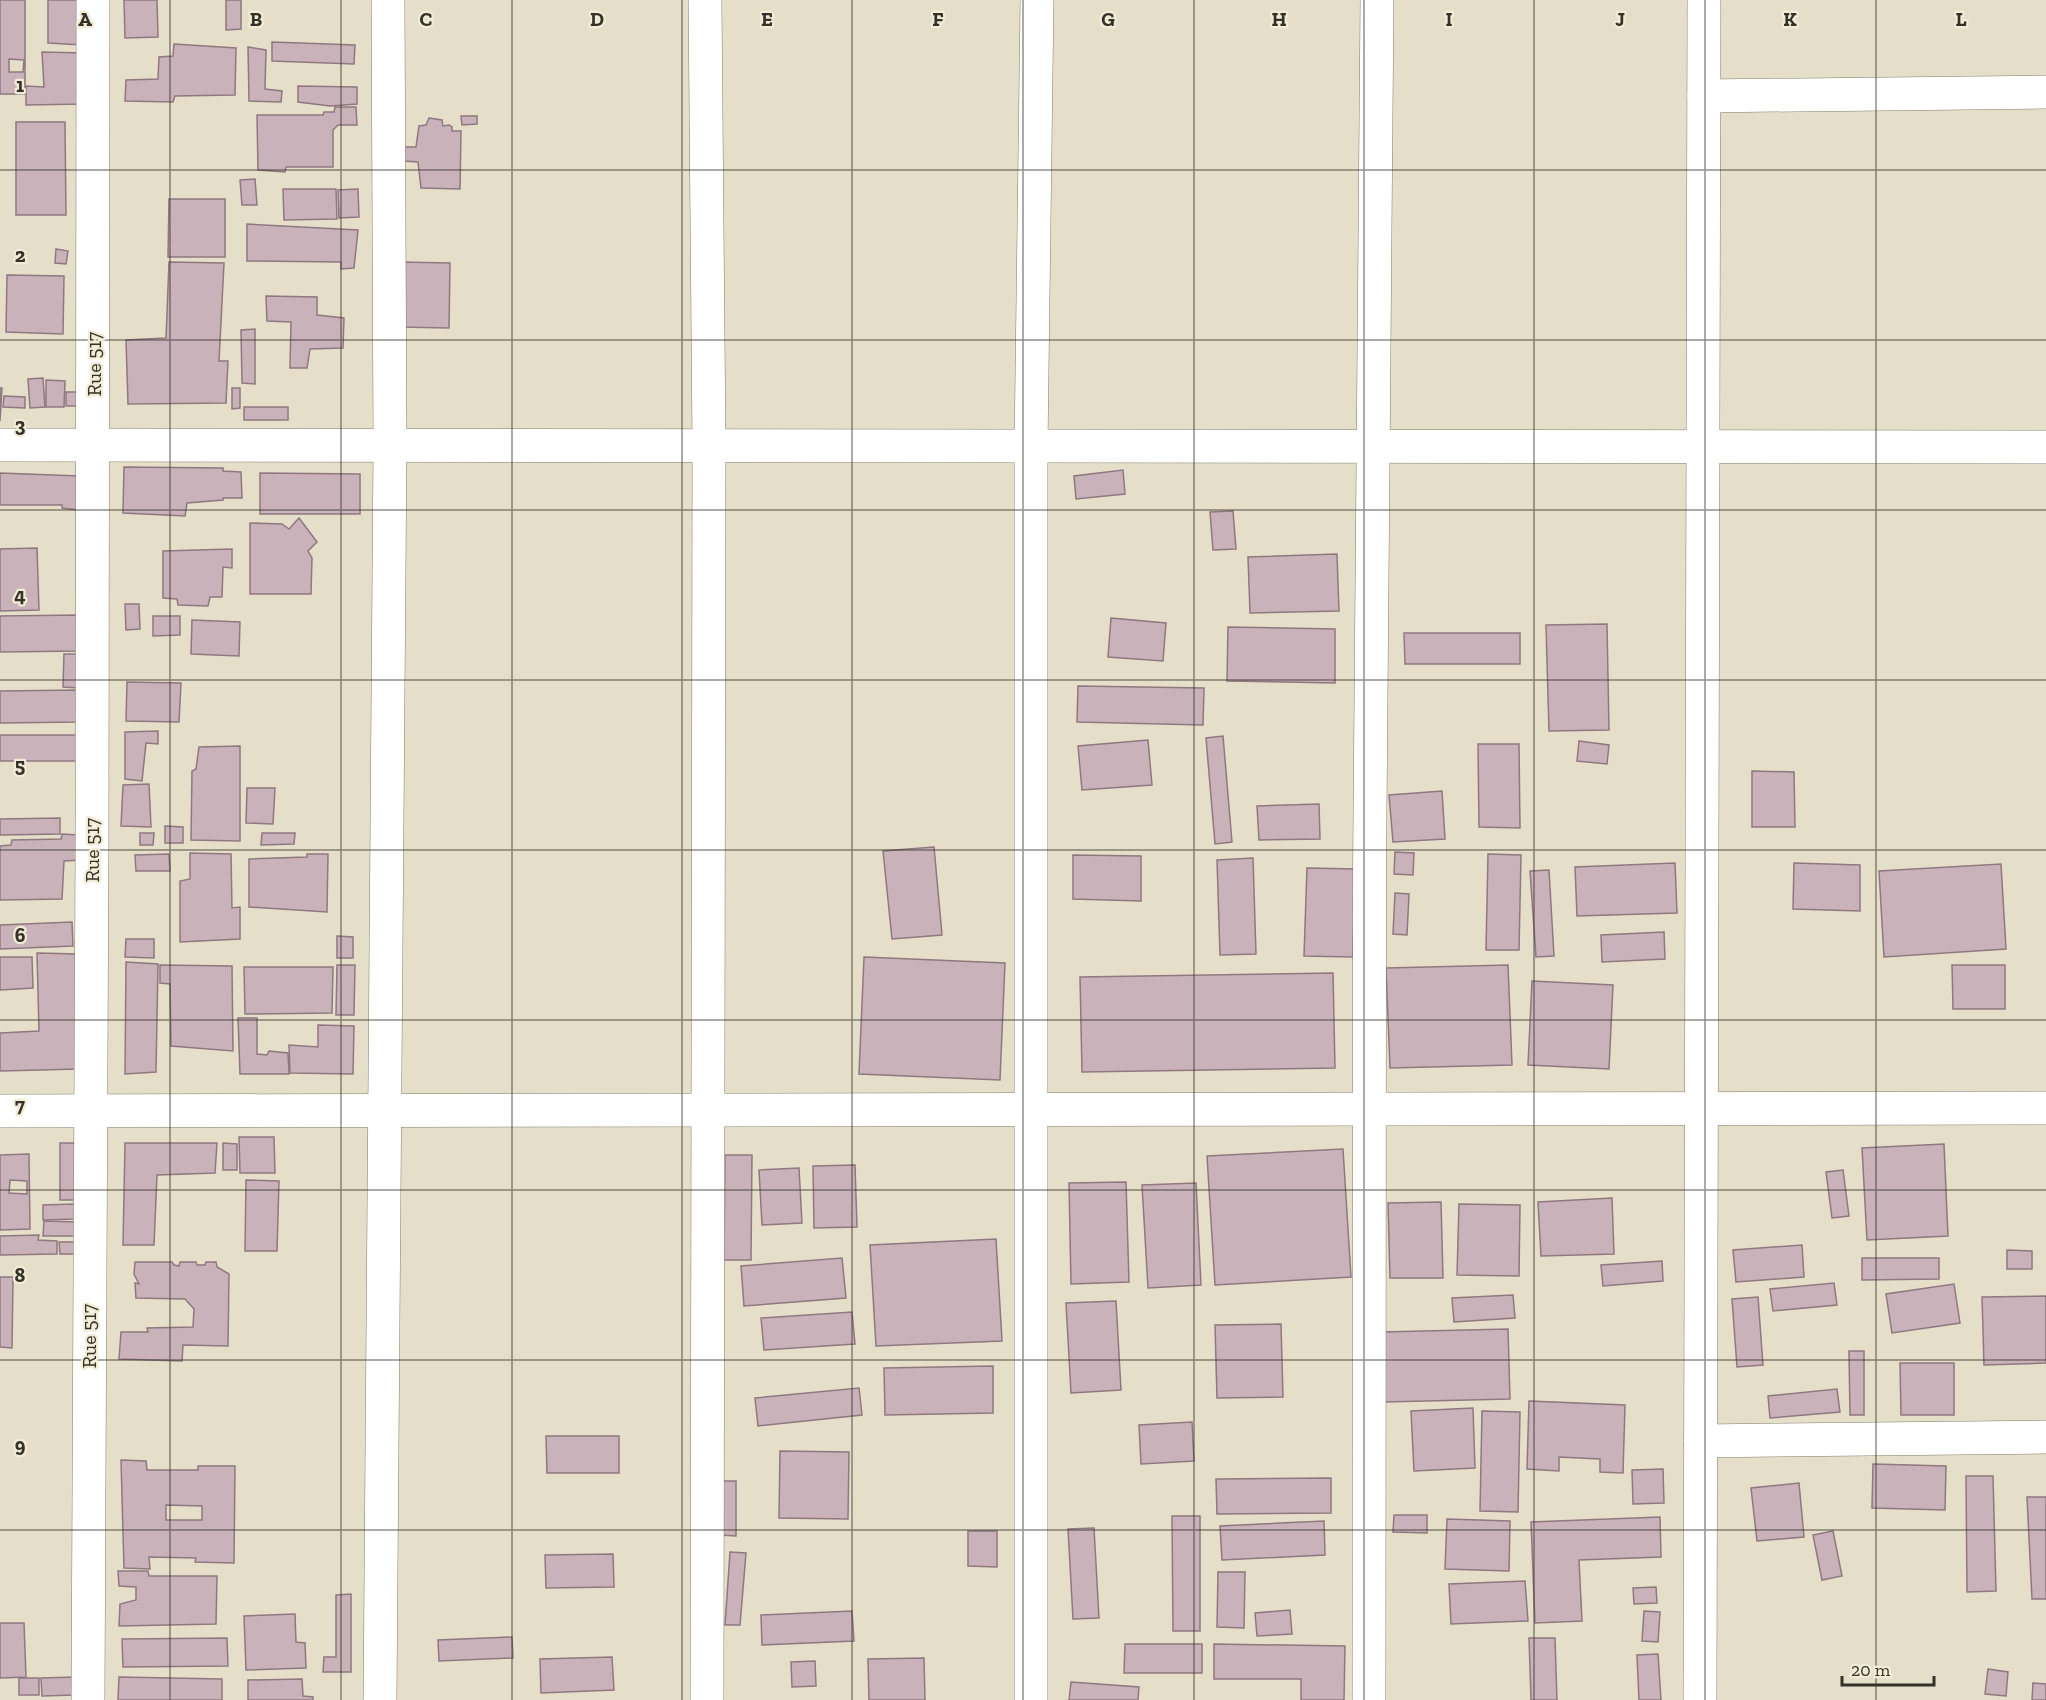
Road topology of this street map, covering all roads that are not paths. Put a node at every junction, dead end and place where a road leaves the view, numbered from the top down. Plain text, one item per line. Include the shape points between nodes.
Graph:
1 (93, 0) edge
2 (387, 0) edge
3 (705, 0) edge
4 (1037, 0) edge
5 (1377, 0) edge
6 (1704, 0) edge
7 (2046, 92) edge
8 (1704, 96) junction
9 (0, 445) edge
10 (95, 446) junction
11 (390, 446) junction
12 (709, 446) junction
13 (1031, 447) junction
14 (1371, 447) junction
15 (1703, 447) junction
16 (2046, 447) edge
17 (1701, 1108) junction
18 (2046, 1108) edge
19 (1368, 1109) junction
20 (708, 1110) junction
21 (1030, 1110) junction
22 (0, 1111) edge
23 (90, 1111) junction
24 (384, 1111) junction
25 (2046, 1437) edge
26 (1700, 1441) junction
27 (88, 1700) edge
28 (380, 1700) edge
29 (707, 1700) edge
30 (1031, 1700) edge
31 (1369, 1700) edge
32 (1700, 1700) edge

1 - 10 street, Rue 517
2 - 11 street
3 - 12 street
4 - 13 street
5 - 14 street
6 - 8 street
7 - 8 street
8 - 15 street
9 - 10 street
10 - 11 street
10 - 23 street, Rue 517
11 - 12 street
11 - 24 street
12 - 13 street
12 - 20 street
13 - 14 street
13 - 21 street
14 - 15 street
14 - 19 street
15 - 16 street
15 - 17 street
17 - 18 street
17 - 19 street
17 - 26 street
19 - 21 street
19 - 31 street
20 - 21 street
20 - 24 street
20 - 29 street
21 - 30 street
22 - 23 street
23 - 24 street
23 - 27 street, Rue 517
24 - 28 street
25 - 26 street
26 - 32 street

